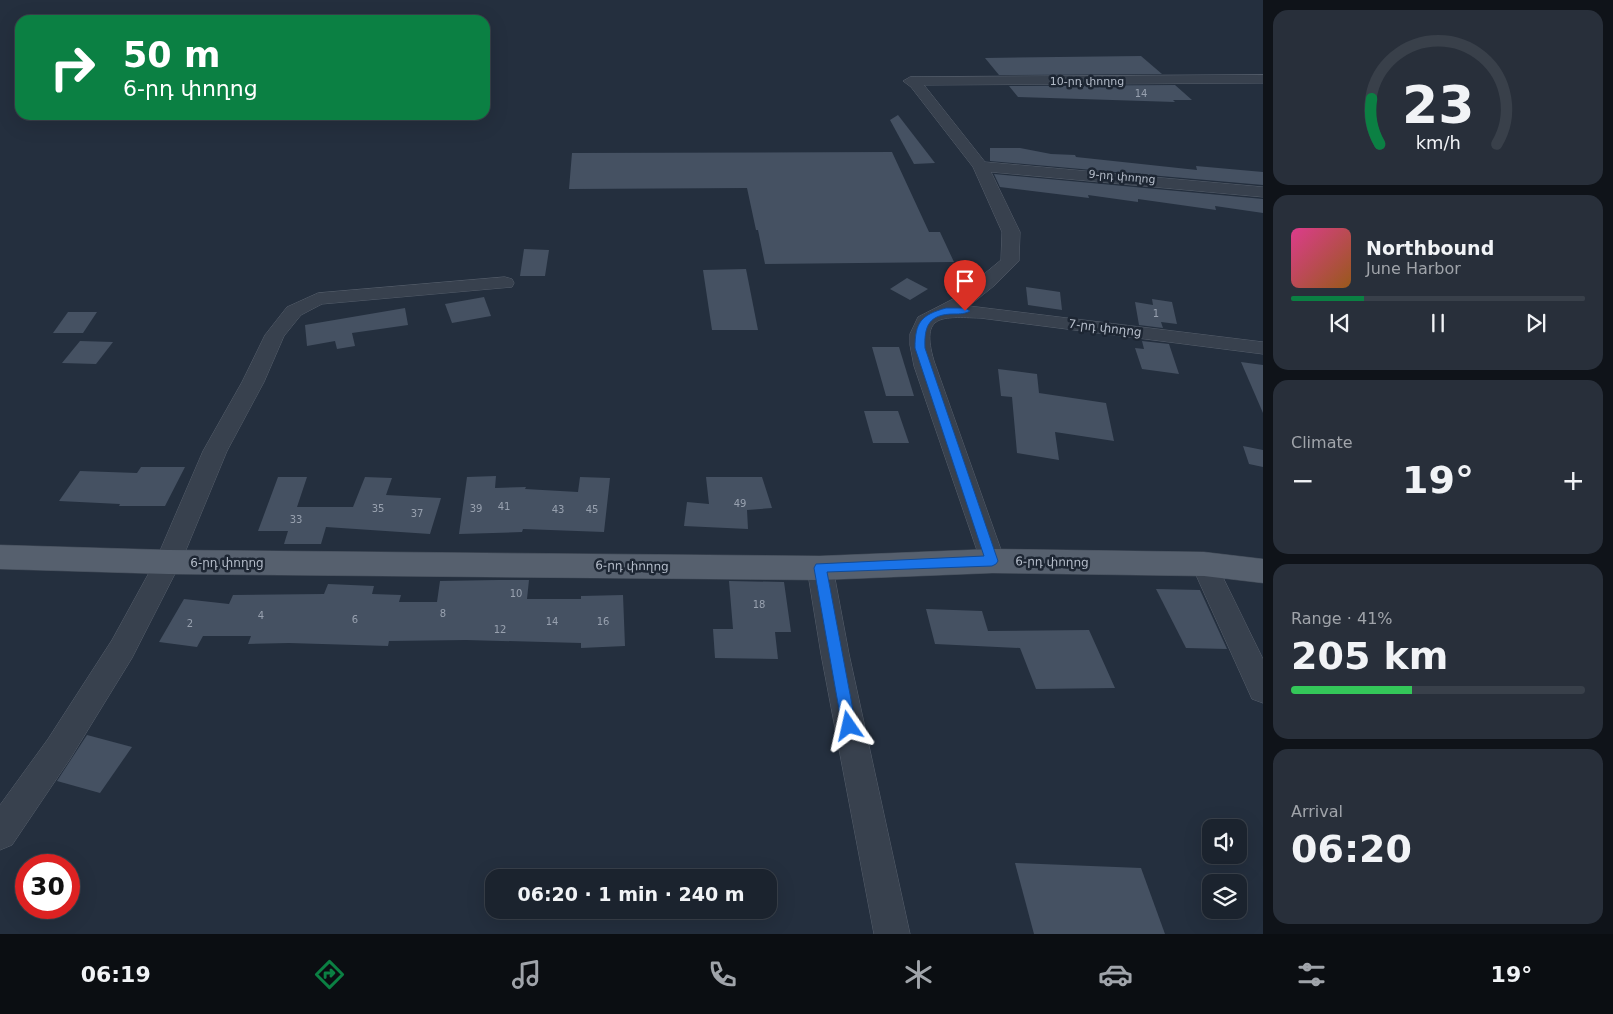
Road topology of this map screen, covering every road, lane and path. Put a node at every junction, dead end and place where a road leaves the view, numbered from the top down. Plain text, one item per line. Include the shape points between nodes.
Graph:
1 (1263, 79) edge
2 (980, 166) junction
3 (1263, 192) edge
4 (505, 283) dead end
5 (946, 311) junction
6 (1263, 348) edge
7 (0, 557) edge
8 (992, 561) junction
9 (168, 562) junction
10 (1204, 564) junction
11 (820, 568) junction
12 (1263, 570) edge
13 (1263, 690) edge
14 (0, 833) edge
15 (892, 934) edge

1 - 2 street, 10-րդ փողոց via 910,82 916,84
2 - 3 street, 9-րդ փողոց
2 - 5 street via 1011,232 1010,262 988,282
4 - 9 street via 318,300 294,311 275,335 215,451
5 - 6 street, 7-րդ փողոց via 980,312
5 - 8 street via 929,317 923,323 920,348
7 - 9 main road, 6-րդ փողոց
8 - 10 main road, 6-րդ փողոց
8 - 11 main road, 6-րդ փողոց
9 - 11 main road, 6-րդ փողոց
9 - 14 street via 95,694
10 - 12 main road, 6-րդ փողոց
10 - 13 street
11 - 15 street

